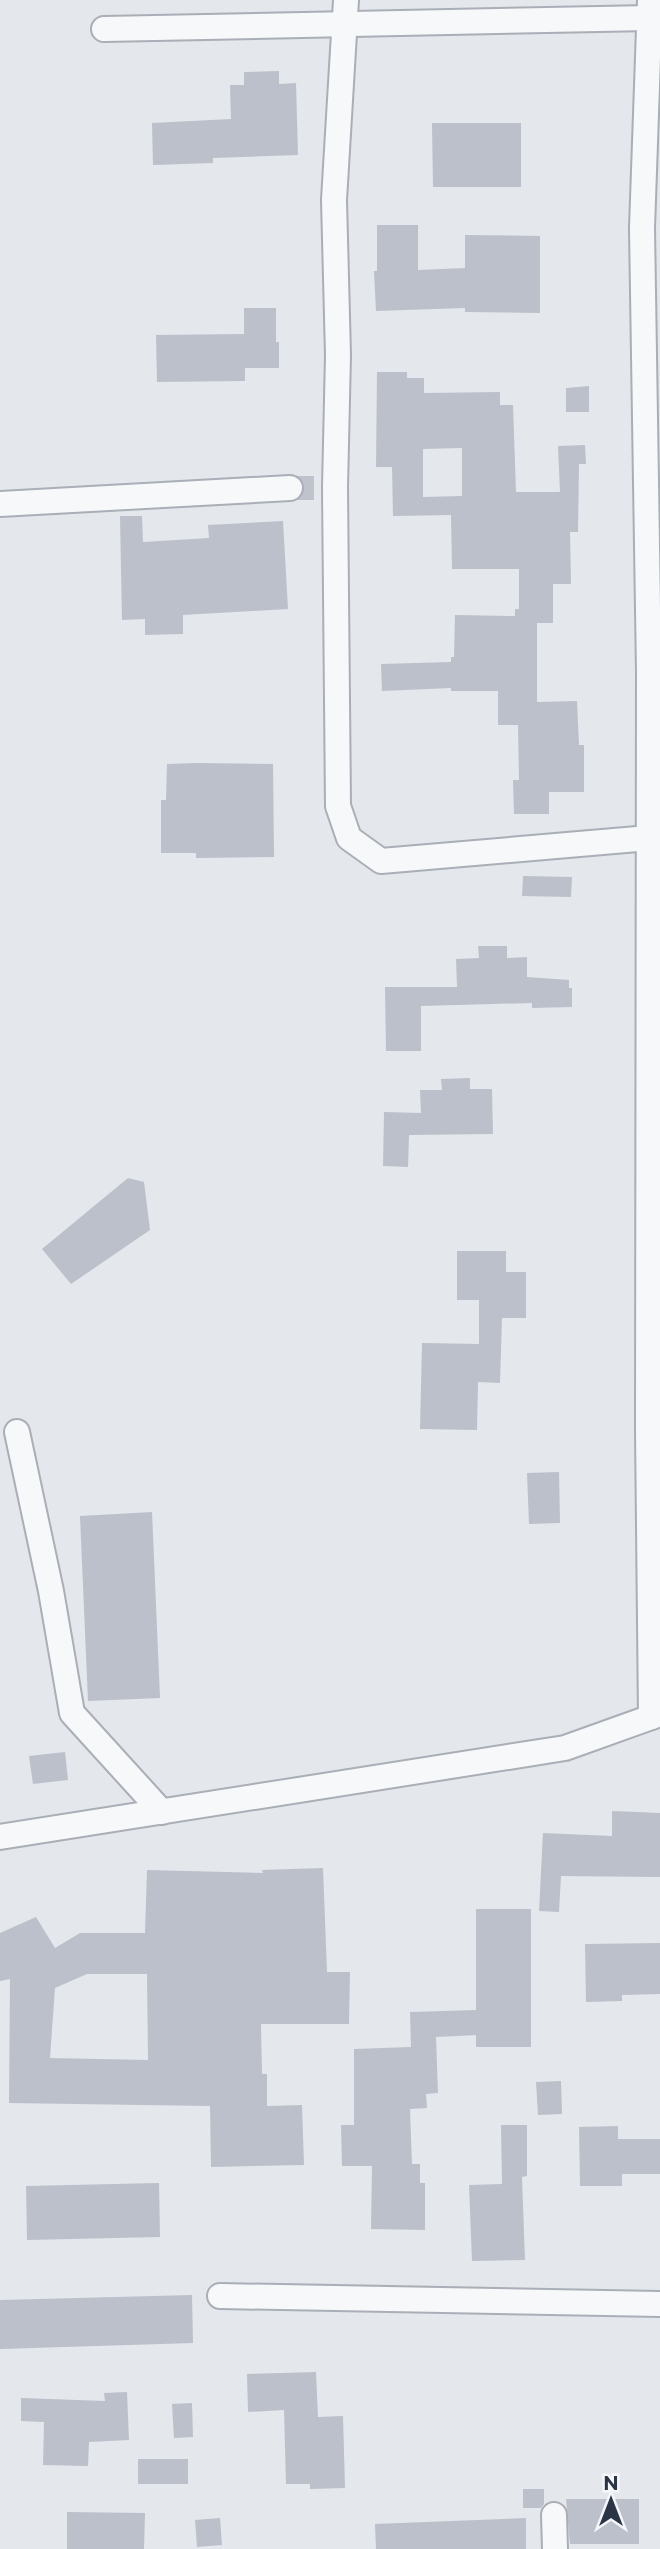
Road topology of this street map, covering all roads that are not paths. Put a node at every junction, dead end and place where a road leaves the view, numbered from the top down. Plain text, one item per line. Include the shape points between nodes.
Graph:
1 (346, 0) edge
2 (650, 9) edge
3 (344, 26) junction
4 (104, 29) dead end
5 (653, 456) edge
6 (290, 488) tunnel mouth
7 (0, 504) edge
8 (649, 838) junction
9 (654, 941) edge
10 (17, 1432) dead end
11 (656, 1716) edge
12 (162, 1812) junction
13 (0, 1837) edge
14 (220, 2296) dead end
15 (660, 2304) edge
16 (554, 2515) dead end
17 (555, 2549) edge

1 - 3 street
2 - 3 street
2 - 5 street via 642,228
3 - 4 street
3 - 8 street via 334,200 338,355 326,487 338,806 349,838 382,861
5 - 8 street
6 - 7 street
8 - 9 street
9 - 11 street via 648,1443
10 - 12 street via 72,1713
11 - 12 street via 565,1748
12 - 13 street
14 - 15 street
16 - 17 street

